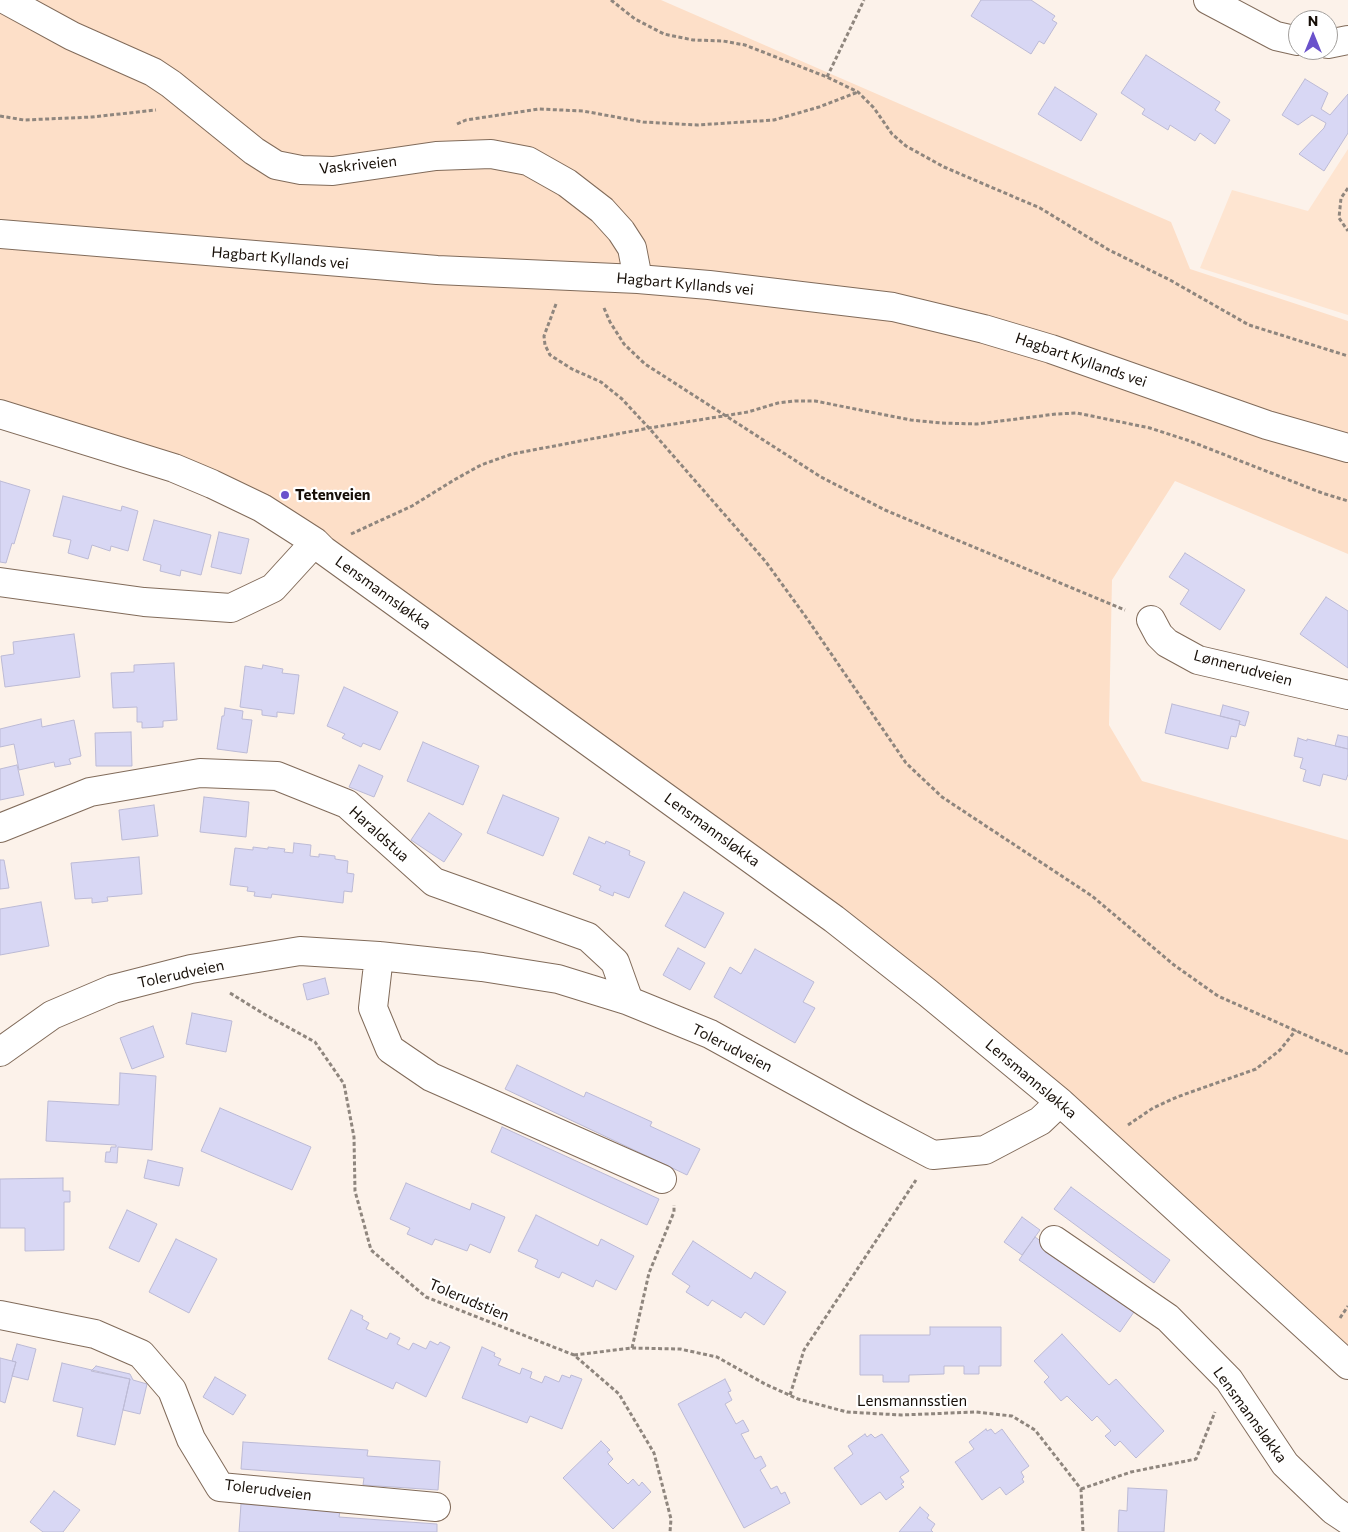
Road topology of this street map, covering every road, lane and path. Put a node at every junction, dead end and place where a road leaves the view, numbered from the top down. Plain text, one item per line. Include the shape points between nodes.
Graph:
1 (6, 0) edge
2 (611, 0) edge
3 (864, 0) edge
4 (1208, 0) edge
5 (1288, 39) edge
6 (827, 77) junction
7 (858, 92) junction
8 (184, 95) junction
9 (0, 116) edge
10 (436, 156) junction
11 (1348, 188) edge
12 (1348, 231) edge
13 (0, 234) edge
14 (558, 276) junction
15 (598, 277) junction
16 (638, 279) junction
17 (1348, 356) edge
18 (0, 414) edge
19 (725, 416) junction
20 (649, 428) junction
21 (1348, 448) edge
22 (1348, 501) edge
23 (319, 546) junction
24 (0, 582) edge
25 (1151, 620) joint
26 (1348, 695) edge
27 (0, 828) edge
28 (379, 956) junction
29 (191, 969) junction
30 (629, 1001) junction
31 (1296, 1030) junction
32 (0, 1052) edge
33 (1348, 1054) edge
34 (1060, 1102) junction
35 (1106, 1143) junction
36 (933, 1155) junction
37 (662, 1178) joint
38 (1054, 1240) dead end
39 (0, 1315) edge
40 (632, 1348) junction
41 (574, 1355) junction
42 (1348, 1365) edge
43 (1228, 1380) junction
44 (790, 1396) junction
45 (1081, 1489) junction
46 (436, 1507) dead end
47 (1348, 1520) edge
48 (670, 1532) edge
49 (1083, 1532) edge

1 - 8 street, Vaskriveien via 72,36 152,72
2 - 6 path via 635,19 664,34 745,45
3 - 6 path
4 - 5 street via 1276,36
6 - 7 path
7 - 10 path via 774,120 697,126 644,122 583,111 539,109 509,113 466,120 454,126 446,134
7 - 17 path via 892,134 906,146 944,167 1040,208 1109,250 1249,325
8 - 9 path via 162,110 24,120
8 - 10 street, Vaskriveien via 276,165 333,171
10 - 16 street, Vaskriveien via 491,154 528,161 567,183 602,210 621,231 632,248
11 - 12 path via 1342,198 1339,218
13 - 14 street, Hagbart Kyllands vei via 358,265
14 - 15 street, Hagbart Kyllands vei
14 - 20 path via 555,310 544,336 550,355 601,382
15 - 16 street, Hagbart Kyllands vei
15 - 19 path via 597,293 624,344 645,364
16 - 21 street, Hagbart Kyllands vei via 893,307 1051,349 1267,425
18 - 23 street, Lensmannsløkka via 182,471 262,508
19 - 20 path
19 - 22 path via 795,401 816,401 942,423 976,424 1077,413 1150,428 1187,440
19 - 25 path via 821,477 885,510
20 - 23 path via 512,454 481,465 412,506
20 - 31 path via 766,562 906,763 942,798 1092,896 1174,965 1218,996
23 - 24 street via 273,588 231,608 144,602
23 - 34 street, Lensmannsløkka via 834,919
25 - 26 street, Lønnerudveien via 1167,643 1198,660
27 - 30 street, Haraldstua via 90,792 200,773 277,776 347,804 434,882 588,937 616,962
28 - 29 street, Tolerudveien via 300,951
28 - 30 street, Tolerudveien via 558,979
28 - 37 street via 373,1008 390,1049 432,1077
29 - 32 street, Tolerudveien via 113,989 52,1015
29 - 41 path, Tolerudstien via 315,1042 344,1084 354,1137 355,1191 371,1250 426,1297
30 - 36 street, Tolerudveien via 710,1034
31 - 33 path
31 - 35 path via 1280,1050 1256,1069 1154,1108
34 - 35 street, Lensmannsløkka
34 - 36 street via 1040,1120 985,1150
35 - 42 street, Lensmannsløkka
36 - 44 path via 804,1350
37 - 40 path via 673,1193 674,1212 649,1273
38 - 43 street, Lensmannsløkka via 1168,1318
39 - 46 street, Tolerudveien via 95,1334 141,1354 172,1390 191,1439 220,1487
40 - 41 path, Lensmannsstien
40 - 44 path, Lensmannsstien via 680,1349 717,1357
41 - 48 path, Tolerudstien via 619,1394 654,1454 671,1519
43 - 45 path via 1196,1459 1131,1472
43 - 47 street, Lensmannsløkka via 1285,1464
44 - 45 path, Lensmannsstien via 847,1412 902,1415 976,1412 1012,1416 1035,1430
45 - 49 path

